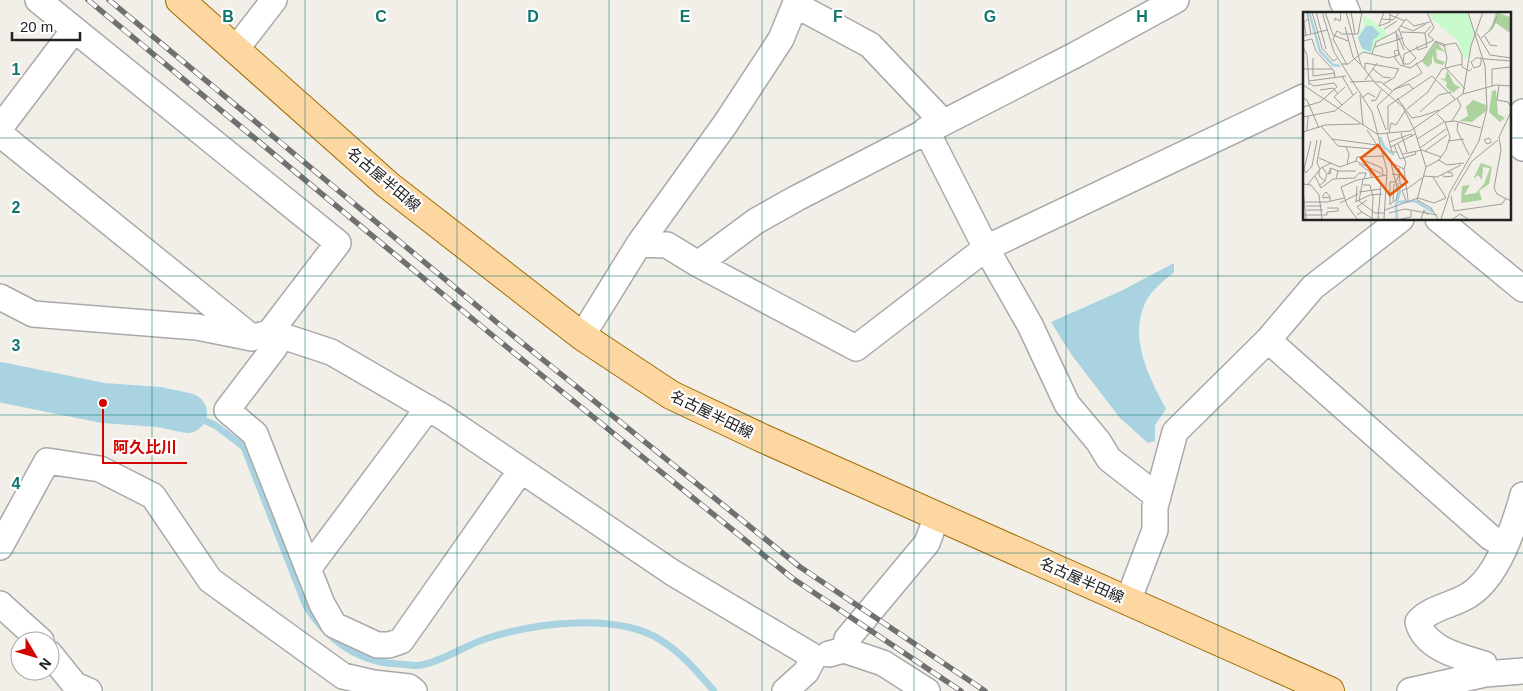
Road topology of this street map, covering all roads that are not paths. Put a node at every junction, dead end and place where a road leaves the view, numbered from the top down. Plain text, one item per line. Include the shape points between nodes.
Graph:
1 (38, 0) edge
2 (180, 0) edge
3 (274, 0) edge
4 (1176, 0) edge
5 (1342, 0) edge
6 (797, 3) edge
7 (1347, 12) edge
8 (74, 30) junction
9 (236, 49) junction
10 (1303, 96) edge
11 (1523, 112) edge
12 (935, 126) junction
13 (0, 128) edge
14 (1510, 131) edge
15 (0, 134) edge
16 (1510, 137) edge
17 (1523, 148) edge
18 (1400, 220) edge
19 (1439, 220) edge
20 (639, 244) junction
21 (986, 248) junction
22 (698, 264) junction
23 (1523, 289) edge
24 (0, 297) edge
25 (261, 335) junction
26 (582, 336) junction
27 (1268, 340) junction
28 (428, 408) junction
29 (521, 470) junction
30 (1158, 496) junction
31 (1523, 496) edge
32 (938, 516) junction
33 (1504, 545) junction
34 (0, 548) edge
35 (308, 569) junction
36 (1128, 601) junction
37 (0, 604) edge
38 (30, 631) edge
39 (844, 650) junction
40 (814, 657) junction
41 (60, 666) edge
42 (1523, 671) edge
43 (1485, 674) junction
44 (89, 691) edge
45 (414, 691) edge
46 (785, 691) edge
47 (927, 691) edge
48 (1330, 691) edge
49 (1410, 691) edge

1 - 8 street
2 - 9 main road, 名古屋半田線
3 - 9 street
4 - 12 street
5 - 7 street
6 - 12 street via 870,45
6 - 20 street via 781,39 726,123
8 - 13 street
8 - 25 street via 338,243
9 - 26 main road, 名古屋半田線 via 388,185
10 - 21 street
11 - 14 street
12 - 21 street
12 - 22 street via 756,221
15 - 25 street
16 - 17 street
18 - 27 street via 1314,287
19 - 23 street
20 - 22 street via 667,245
20 - 26 street
21 - 22 street via 856,348
21 - 30 street via 1030,325 1067,404 1108,459
24 - 25 street via 33,314
25 - 28 street via 331,352
25 - 35 street via 275,347 227,410 256,434
26 - 32 main road, 名古屋半田線 via 671,395
27 - 30 street via 1175,432
27 - 33 street via 1490,537
28 - 29 street
28 - 35 street
29 - 35 street via 401,641 377,645 334,625
29 - 40 street via 673,573
30 - 36 street via 1155,530
31 - 33 street
32 - 36 main road, 名古屋半田線
32 - 39 street via 927,543 847,639
33 - 43 street via 1485,582 1470,595 1423,615 1418,622 1433,643 1452,654 1484,664
34 - 45 street via 47,462 100,469 153,496 210,580 302,648 343,676
36 - 48 main road, 名古屋半田線
37 - 38 street
39 - 40 street
39 - 47 street via 883,663
40 - 46 street via 806,672
41 - 44 street via 75,685
42 - 43 street
43 - 49 street

